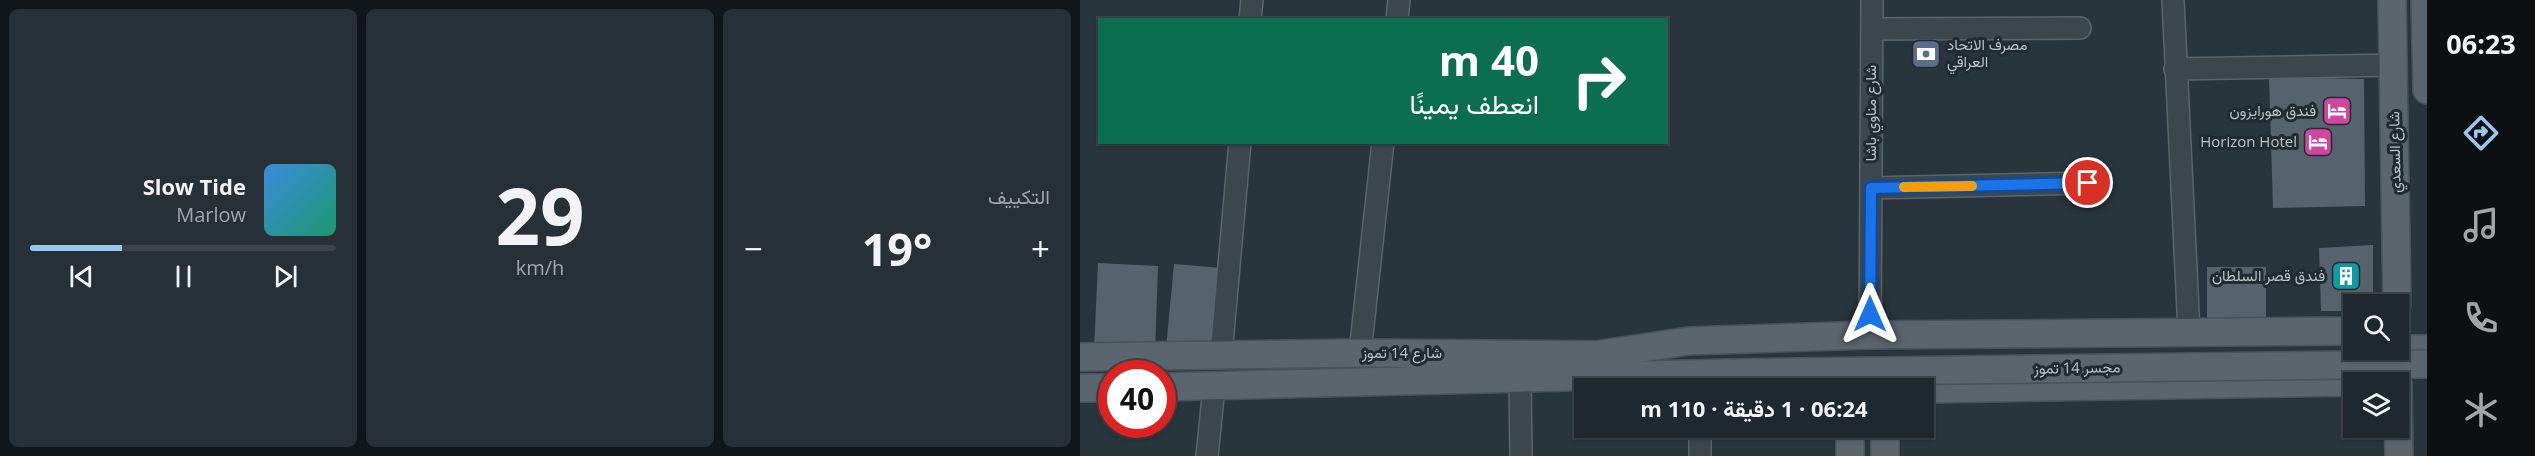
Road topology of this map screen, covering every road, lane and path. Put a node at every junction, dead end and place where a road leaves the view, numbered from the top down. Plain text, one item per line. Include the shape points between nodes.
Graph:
1 (1252, 0) edge
2 (1399, 0) edge
3 (1872, 0) edge
4 (2173, 0) edge
5 (2392, 0) edge
6 (2425, 0) edge
7 (1251, 18) edge
8 (1397, 18) edge
9 (1872, 28) junction
10 (2080, 28) dead end
11 (2394, 64) junction
12 (2427, 65) edge
13 (2175, 69) junction
14 (2427, 90) edge
15 (1240, 144) edge
16 (1383, 144) edge
17 (2088, 183) dead end
18 (1871, 188) junction
19 (2395, 294) edge
20 (2189, 332) junction
21 (2343, 333) edge
22 (1870, 335) junction
23 (2427, 349) edge
24 (2409, 350) edge
25 (2343, 351) edge
26 (1360, 353) junction
27 (1221, 355) junction
28 (1080, 357) edge
29 (2427, 363) edge
30 (1608, 365) junction
31 (1726, 366) junction
32 (1520, 378) junction
33 (1660, 378) edge
34 (2343, 382) edge
35 (1176, 387) edge
36 (1214, 387) junction
37 (1080, 388) edge
38 (1098, 388) edge
39 (1934, 388) edge
40 (1700, 438) edge
41 (1850, 438) edge
42 (1885, 438) edge
43 (2399, 438) edge
44 (1207, 456) edge
45 (1521, 456) edge
46 (1700, 456) edge
47 (1850, 456) edge
48 (1885, 456) edge
49 (2399, 456) edge

1 - 7 street
2 - 8 street
3 - 9 street, شارع مناوي باشا
4 - 13 street
5 - 11 main road, شارع السعدي
6 - 12 main road
9 - 10 street
9 - 18 street, شارع مناوي باشا
11 - 13 street
11 - 19 main road, شارع السعدي
12 - 14 main road
13 - 20 street
15 - 27 street
16 - 26 street
17 - 18 street
18 - 22 street, شارع مناوي باشا
20 - 21 main road
20 - 22 main road
22 - 30 main road via 1689,341 1631,352
23 - 24 main road, مجسر 14 تموز
25 - 31 main road, مجسر 14 تموز
26 - 27 main road, شارع 14 تموز
26 - 30 main road, شارع 14 تموز
27 - 28 main road, شارع 14 تموز
29 - 31 main road, مجسر 14 تموز, bridge
30 - 31 main road, شارع 14 تموز
30 - 32 main road, شارع 14 تموز
30 - 33 main road
32 - 36 main road, شارع 14 تموز
32 - 45 street
34 - 39 main road
35 - 36 main road, شارع 14 تموز
36 - 44 street
37 - 38 main road
40 - 46 street
41 - 47 main road
42 - 48 main road
43 - 49 main road

